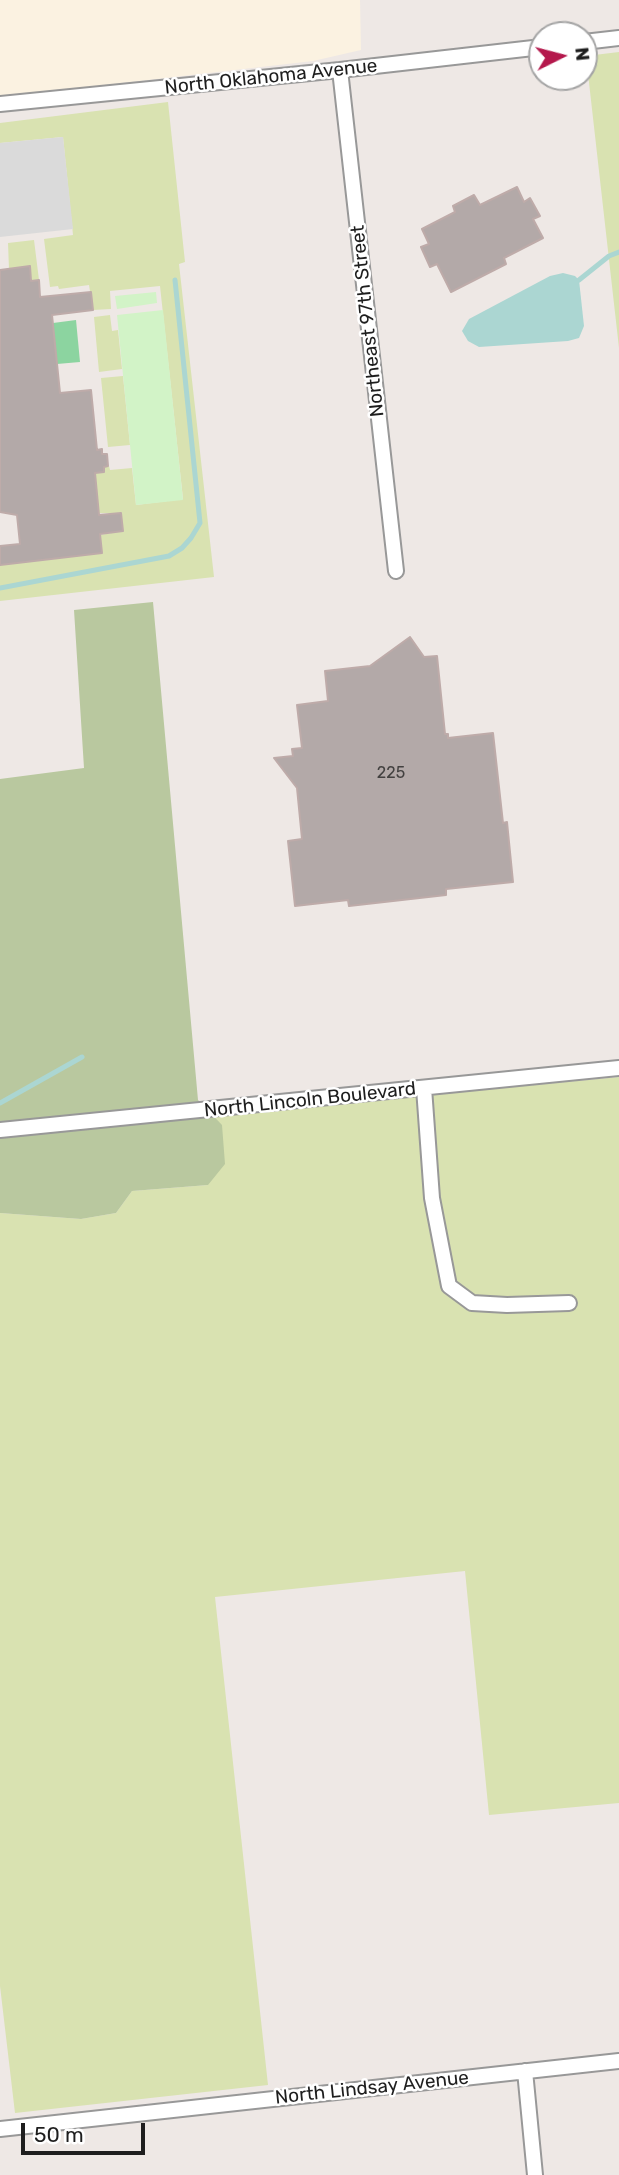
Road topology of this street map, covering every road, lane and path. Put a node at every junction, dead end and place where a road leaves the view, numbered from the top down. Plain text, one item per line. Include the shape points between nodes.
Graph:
1 (619, 38) edge
2 (598, 40) edge
3 (528, 49) edge
4 (340, 70) junction
5 (0, 104) edge
6 (396, 571) dead end
7 (619, 1068) edge
8 (424, 1088) junction
9 (0, 1130) edge
10 (569, 1303) dead end
11 (619, 2061) edge
12 (525, 2071) junction
13 (0, 2129) edge
14 (536, 2175) edge

1 - 2 street
3 - 4 street, North Oklahoma Avenue
4 - 5 street, North Oklahoma Avenue
4 - 6 street, Northeast 97th Street
7 - 8 street, North Lincoln Boulevard
8 - 9 street, North Lincoln Boulevard
8 - 10 street via 432,1198 449,1286 472,1303
11 - 12 street, North Lindsay Avenue
12 - 13 street, North Lindsay Avenue
12 - 14 street

